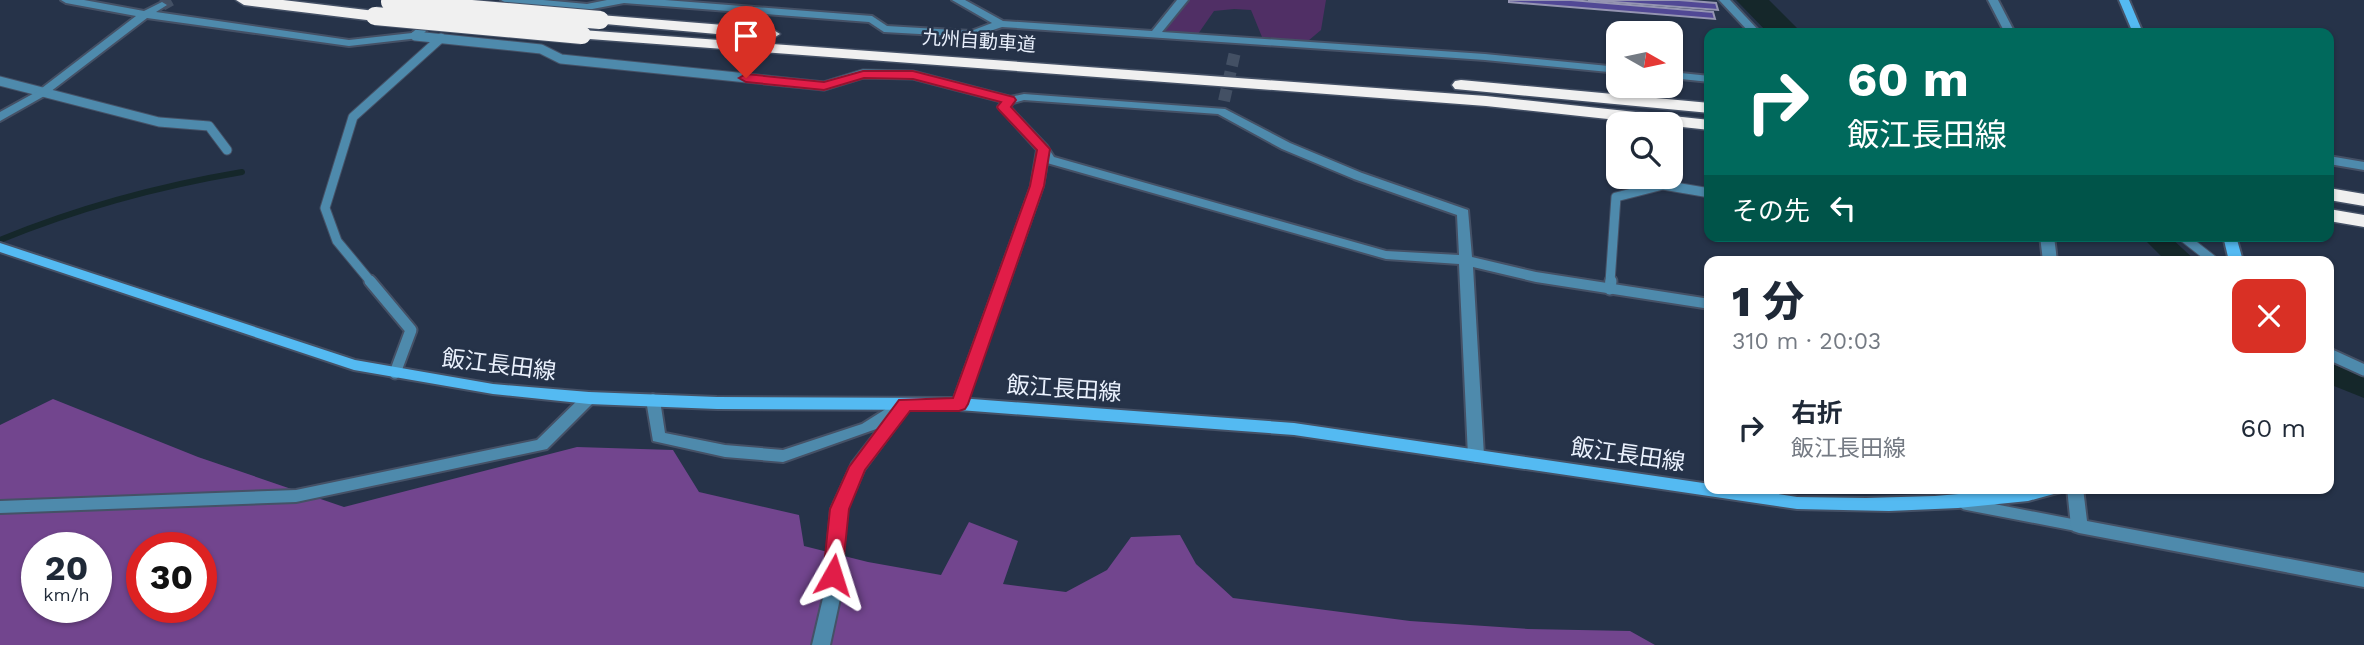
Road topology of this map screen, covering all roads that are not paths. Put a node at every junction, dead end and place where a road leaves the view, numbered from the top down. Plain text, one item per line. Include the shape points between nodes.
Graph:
1 (66, 0) edge
2 (244, 0) edge
3 (452, 0) edge
4 (506, 0) edge
5 (957, 0) edge
6 (1183, 0) edge
7 (1724, 0) edge
8 (1993, 0) edge
9 (2124, 0) edge
10 (162, 5) dead end
11 (380, 6) edge
12 (145, 14) junction
13 (1001, 24) junction
14 (1751, 28) edge
15 (2007, 28) edge
16 (2136, 28) edge
17 (1154, 35) junction
18 (415, 36) junction
19 (441, 38) junction
20 (847, 47) junction
21 (980, 57) junction
22 (1606, 69) edge
23 (1684, 76) edge
24 (1704, 78) edge
25 (0, 81) edge
26 (42, 93) junction
27 (1009, 100) junction
28 (1704, 107) edge
29 (0, 117) edge
30 (1704, 124) edge
31 (227, 149) dead end
32 (1044, 149) junction
33 (2334, 161) edge
34 (2364, 166) edge
35 (1704, 192) edge
36 (2334, 195) edge
37 (2364, 200) edge
38 (2334, 216) edge
39 (2364, 221) edge
40 (2190, 242) edge
41 (0, 247) edge
42 (2208, 256) edge
43 (1464, 260) junction
44 (1610, 289) junction
45 (1704, 303) edge
46 (2334, 356) edge
47 (2364, 370) edge
48 (395, 373) junction
49 (589, 398) junction
50 (653, 400) junction
51 (905, 404) junction
52 (959, 404) junction
53 (1476, 456) junction
54 (1704, 489) edge
55 (1736, 494) edge
56 (2040, 494) edge
57 (2076, 494) edge
58 (1955, 502) junction
59 (0, 507) edge
60 (2079, 526) junction
61 (2364, 580) edge
62 (821, 645) edge

1 - 12 street
2 - 11 highway, 九州自動車道
3 - 18 street
4 - 13 street via 587,7 624,0 872,19 884,29 972,34
5 - 13 street
6 - 17 street
7 - 14 street
8 - 15 street
9 - 16 main road
10 - 12 street
11 - 20 highway, 九州自動車道, bridge via 600,20
11 - 20 highway, 九州自動車道, bridge via 582,35
12 - 18 street via 349,43
12 - 26 street
13 - 17 street
17 - 22 street via 1236,46
18 - 19 lane
19 - 27 lane via 541,49 561,59 824,86 863,74 913,75
19 - 48 lane via 353,117 325,208 337,241 411,330
20 - 21 highway, 九州自動車道
21 - 28 highway, 九州自動車道 via 1489,87
21 - 30 highway, 九州自動車道
23 - 24 street
25 - 26 lane
26 - 29 street
26 - 31 lane via 159,122 209,126
27 - 32 street via 1004,107
27 - 43 street via 1223,106 1286,146 1463,213
32 - 43 street via 1049,160 1386,255
32 - 52 street via 1037,186
33 - 34 street
35 - 44 lane via 1663,185 1616,197
36 - 37 highway
38 - 39 highway
40 - 42 lane
41 - 48 main road, 飯江長田線 via 354,365
43 - 44 street
43 - 53 street
44 - 45 street
46 - 47 lane
48 - 49 main road, 飯江長田線 via 493,390
49 - 50 main road, 飯江長田線
49 - 59 street via 542,444 296,496
50 - 51 main road, 飯江長田線
50 - 51 street via 658,437 725,451 783,456 867,428
51 - 52 main road, 飯江長田線
51 - 62 street via 858,467 839,509 836,580
52 - 53 main road, 飯江長田線 via 1294,429
53 - 54 main road, 飯江長田線
55 - 58 main road, 飯江長田線 via 1797,503
56 - 58 main road, 飯江長田線
57 - 60 street
58 - 60 lane
60 - 61 street

